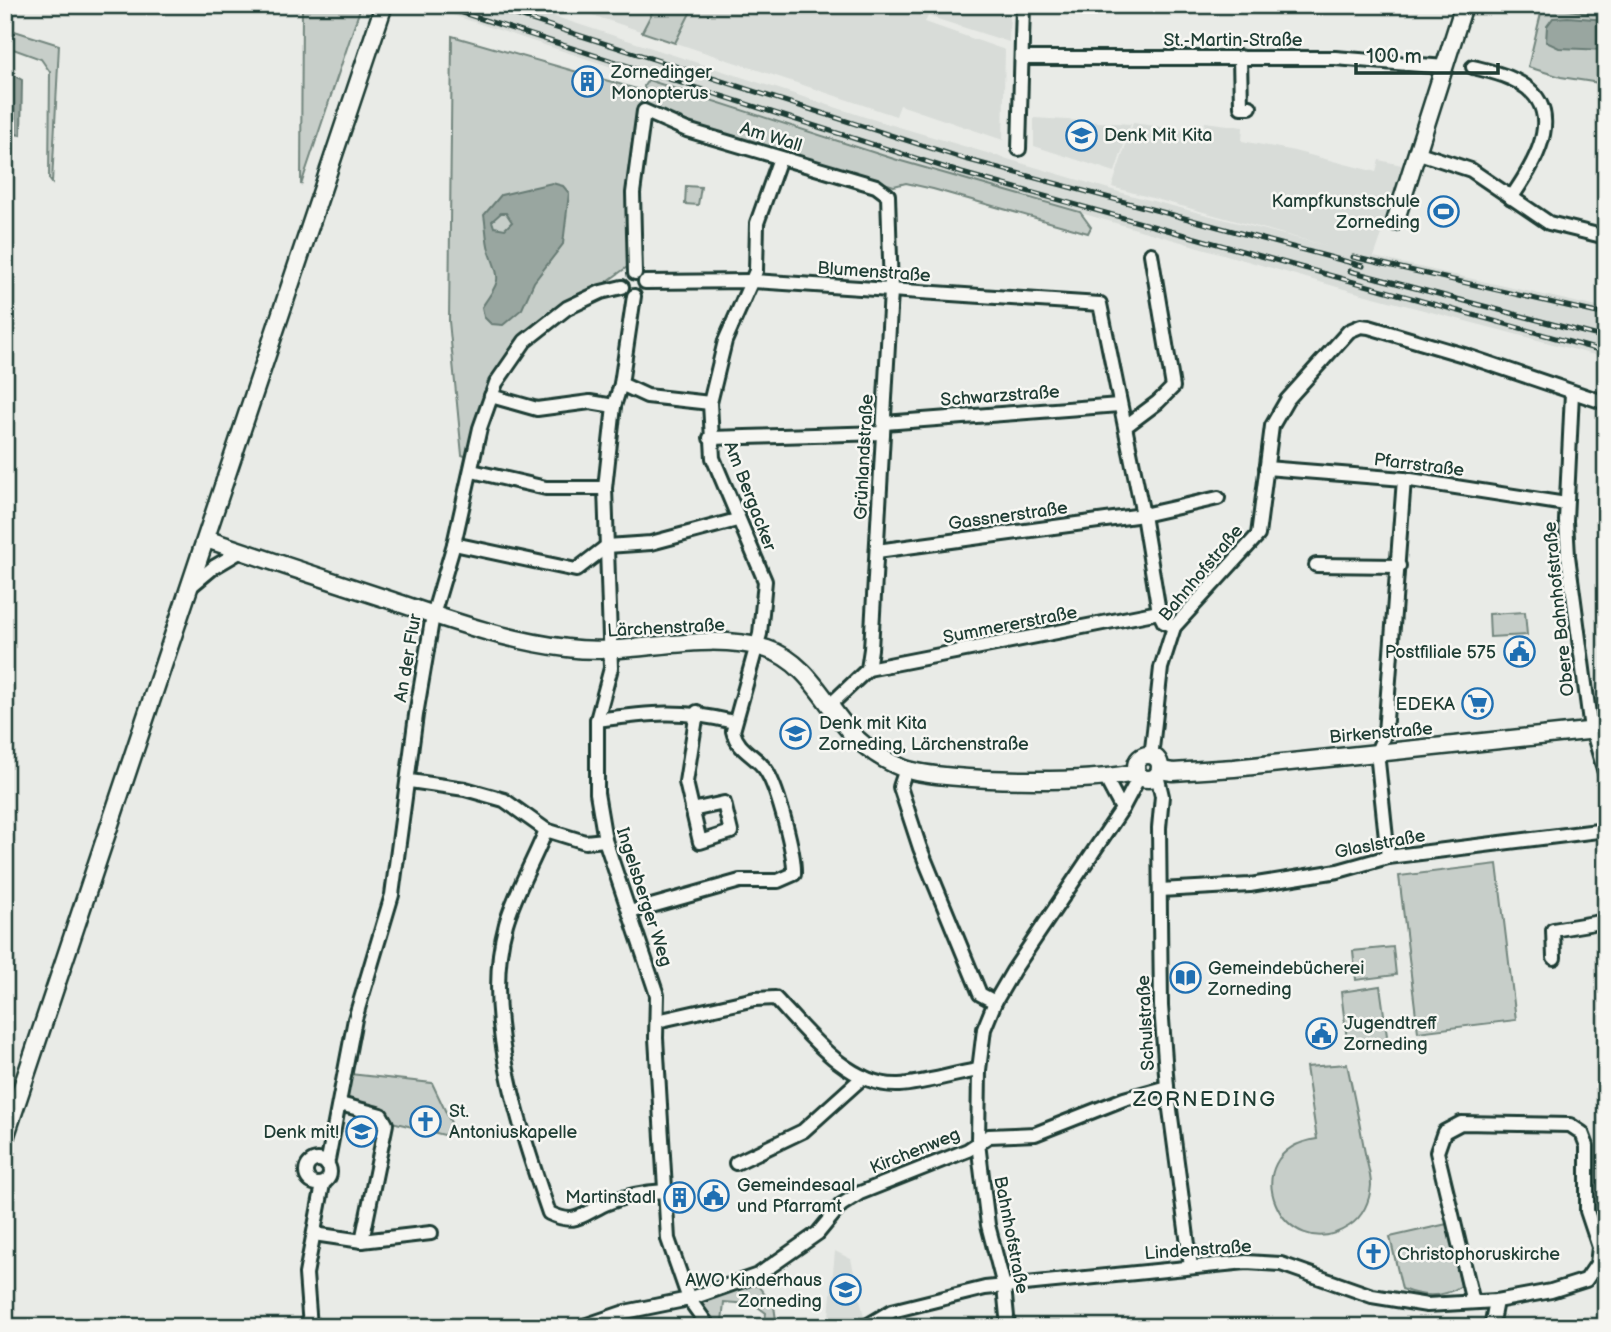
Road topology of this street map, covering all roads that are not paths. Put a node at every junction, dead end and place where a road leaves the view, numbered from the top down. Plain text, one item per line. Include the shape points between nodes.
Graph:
1 (384, 5) edge
2 (915, 5) edge
3 (922, 5) edge
4 (1023, 5) edge
5 (1464, 5) edge
6 (1240, 57) junction
7 (1022, 58) junction
8 (1473, 66) dead end
9 (1445, 67) junction
10 (1250, 107) dead end
11 (1019, 149) dead end
12 (1416, 152) junction
13 (780, 158) junction
14 (888, 195) joint
15 (1511, 198) junction
16 (1395, 222) dead end
17 (1606, 237) edge
18 (1151, 254) dead end
19 (640, 278) junction
20 (753, 281) junction
21 (622, 287) junction
22 (891, 291) junction
23 (634, 296) junction
24 (621, 384) junction
25 (1572, 393) junction
26 (491, 396) junction
27 (710, 403) junction
28 (1606, 403) edge
29 (1119, 405) junction
30 (614, 406) junction
31 (1126, 426) junction
32 (883, 428) junction
33 (710, 438) junction
34 (1266, 468) junction
35 (472, 471) junction
36 (1404, 479) junction
37 (605, 488) junction
38 (1219, 498) dead end
39 (1566, 504) junction
40 (1143, 515) junction
41 (737, 520) junction
42 (206, 540) junction
43 (454, 544) junction
44 (607, 546) junction
45 (241, 551) junction
46 (877, 551) junction
47 (1316, 565) dead end
48 (1399, 566) junction
49 (190, 587) junction
50 (1159, 612) junction
51 (433, 615) junction
52 (1174, 628) junction
53 (757, 646) junction
54 (610, 651) junction
55 (868, 669) junction
56 (830, 705) junction
57 (696, 712) junction
58 (597, 720) junction
59 (734, 722) junction
60 (1599, 730) edge
61 (1377, 752) junction
62 (1149, 756) junction
63 (906, 769) junction
64 (1158, 773) junction
65 (1138, 774) junction
66 (1606, 776) edge
67 (1107, 779) junction
68 (410, 781) junction
69 (1122, 809) junction
70 (692, 810) dead end
71 (546, 830) junction
72 (1606, 830) edge
73 (605, 840) junction
74 (1388, 856) junction
75 (1160, 890) junction
76 (630, 912) junction
77 (1606, 920) edge
78 (1554, 958) dead end
79 (995, 1002) junction
80 (657, 1021) junction
81 (979, 1070) junction
82 (863, 1077) junction
83 (1167, 1087) junction
84 (340, 1104) junction
85 (5, 1138) edge
86 (978, 1143) junction
87 (736, 1163) dead end
88 (327, 1165) junction
89 (323, 1184) junction
90 (665, 1191) junction
91 (431, 1233) dead end
92 (314, 1234) junction
93 (362, 1241) junction
94 (1603, 1246) edge
95 (1191, 1267) junction
96 (1004, 1286) junction
97 (689, 1299) junction
98 (1496, 1301) junction
99 (1473, 1302) junction
100 (310, 1327) edge
101 (581, 1327) edge
102 (709, 1327) edge
103 (865, 1327) edge
104 (1008, 1327) edge
105 (1491, 1327) edge

1 - 42 street
2 - 3 street
4 - 7 street
5 - 9 street
6 - 7 street, St.-Martin-Straße
6 - 9 street, St.-Martin-Straße via 1335,58
6 - 10 street via 1241,107
7 - 11 street
8 - 15 street via 1511,78 1540,102 1544,137 1533,166
9 - 12 street
12 - 15 street via 1471,170
12 - 16 street
13 - 14 street, Am Wall via 876,187
13 - 19 street, Am Wall via 687,130 644,111 633,193
13 - 20 street, Am Bergacker via 757,223
14 - 22 street, Grünlandstraße
15 - 17 street via 1549,223
18 - 31 street via 1173,387
19 - 20 street, Blumenstraße
19 - 21 street via 625,276
19 - 23 street via 641,293
20 - 22 street, Blumenstraße
20 - 27 street, Am Bergacker via 725,341
21 - 23 street
21 - 26 street, An der Flur via 567,308 525,341
22 - 29 street, Blumenstraße via 1100,304
22 - 32 street, Grünlandstraße
23 - 24 street, Ingelsberger Weg
24 - 27 street via 647,396
24 - 30 street, Ingelsberger Weg
25 - 28 street, Bahnhofstraße
25 - 34 street, Bahnhofstraße via 1468,356 1361,326 1349,331 1287,400 1272,426
25 - 39 street, Obere Bahnhofstraße
26 - 30 street via 537,409 590,402
26 - 35 street, An der Flur
27 - 33 street, Am Bergacker
29 - 31 street
29 - 32 street, Schwarzstraße
30 - 37 street, Ingelsberger Weg
31 - 40 street
32 - 33 street, Schwarzstraße
32 - 46 street, Grünlandstraße
33 - 41 street, Am Bergacker
34 - 36 street, Pfarrstraße
34 - 52 street, Bahnhofstraße via 1258,535
35 - 37 street via 546,488
35 - 43 street, An der Flur
36 - 39 street, Pfarrstraße
36 - 48 street
37 - 44 street, Ingelsberger Weg
38 - 40 street, Gassnerstraße
39 - 60 street, Obere Bahnhofstraße via 1568,556
40 - 46 street, Gassnerstraße
40 - 50 street
41 - 44 street via 651,543
41 - 53 street, Am Bergacker via 765,581
42 - 45 street, Lärchenstraße
42 - 49 street
43 - 44 street via 576,570
43 - 51 street, An der Flur
44 - 54 street, Ingelsberger Weg
45 - 49 street
45 - 51 street, Lärchenstraße
46 - 55 street, Grünlandstraße
47 - 48 street
48 - 61 street via 1385,733
49 - 85 street
50 - 52 street
50 - 55 street, Summererstraße
51 - 54 street, Lärchenstraße via 541,644
51 - 68 street, An der Flur
52 - 62 street, Bahnhofstraße via 1164,656
53 - 54 street, Lärchenstraße via 706,643
53 - 56 street, Lärchenstraße via 798,667
53 - 59 street, Am Bergacker
54 - 58 street, Ingelsberger Weg via 611,668
55 - 56 street
56 - 63 street, Lärchenstraße via 870,749
57 - 58 street
57 - 59 street
57 - 70 street via 687,782
58 - 73 street, Ingelsberger Weg via 597,793
59 - 76 street via 736,743 767,772 795,858 794,874 778,881 740,881
60 - 61 street, Birkenstraße
60 - 66 street, Obere Bahnhofstraße
61 - 64 street, Birkenstraße
61 - 74 street
62 - 64 street via 1159,761
62 - 65 street via 1138,760
63 - 67 street, Lärchenstraße via 939,775
63 - 79 street via 900,787 920,848 980,994
64 - 65 street via 1149,778
64 - 75 street, Schulstraße via 1162,796
65 - 67 street, Lärchenstraße
65 - 69 street, Bahnhofstraße
67 - 69 street
68 - 71 street via 504,800
68 - 84 street, An der Flur via 392,895 355,1019
69 - 79 street, Bahnhofstraße
71 - 73 street via 585,842
71 - 90 street via 506,921 500,957 504,1049 533,1167 549,1213 563,1220 583,1218 604,1205 643,1192
72 - 74 street, Glaslstraße
73 - 76 street, Ingelsberger Weg
74 - 75 street, Glaslstraße via 1338,871 1251,885
75 - 83 street, Schulstraße
76 - 80 street, Ingelsberger Weg via 657,995
77 - 78 street via 1553,930
79 - 81 street, Bahnhofstraße via 984,1029
80 - 82 street via 775,998 826,1051
80 - 90 street, Ingelsberger Weg
81 - 82 street via 896,1085
81 - 86 street, Bahnhofstraße
82 - 87 street via 803,1131
83 - 86 street, Kirchenweg via 1035,1134 989,1136
83 - 95 street, Schulstraße
84 - 88 street, An der Flur
84 - 93 street via 381,1115 387,1127
86 - 96 street, Bahnhofstraße via 988,1225
86 - 97 street, Kirchenweg via 860,1193 841,1205 818,1233 768,1270
88 - 89 street, An der Flur via 330,1175
88 - 89 street via 315,1161 306,1170 312,1183
89 - 92 street, An der Flur
90 - 97 street, Ingelsberger Weg via 668,1239
91 - 93 street
92 - 93 street
92 - 100 street, An der Flur via 306,1281
94 - 98 street, Lindenstraße via 1586,1280
94 - 99 street, Lindenstraße via 1587,1211 1587,1146 1582,1133 1570,1125 1461,1123 1444,1132 1437,1152
95 - 96 street, Lindenstraße
95 - 99 street, Lindenstraße via 1281,1264 1372,1296 1427,1305
96 - 103 street, Lindenstraße via 892,1311
96 - 104 street, Bahnhofstraße
97 - 101 street, Kirchenweg
97 - 102 street, Ingelsberger Weg
98 - 99 street, Lindenstraße
98 - 105 street

